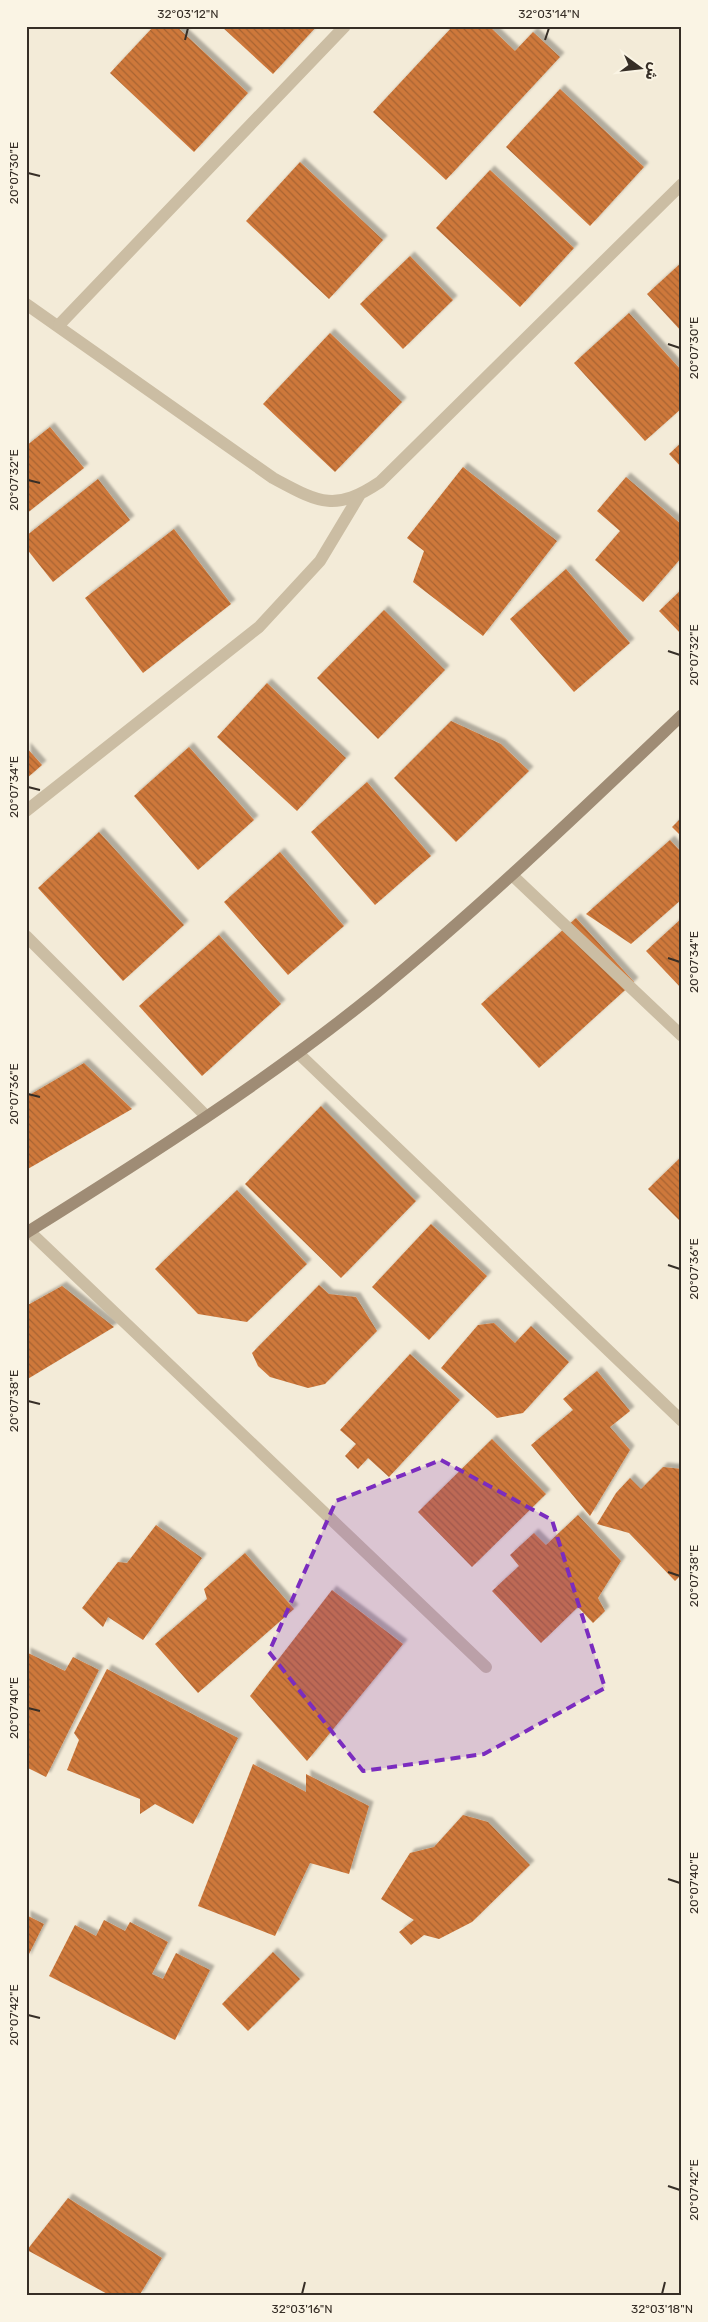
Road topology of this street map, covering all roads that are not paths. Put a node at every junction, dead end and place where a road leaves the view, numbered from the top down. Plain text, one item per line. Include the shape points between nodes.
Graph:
1 (345, 26) edge
2 (682, 184) edge
3 (26, 304) edge
4 (59, 325) junction
5 (359, 496) junction
6 (682, 715) edge
7 (26, 811) edge
8 (513, 876) junction
9 (26, 936) edge
10 (682, 1036) edge
11 (298, 1053) junction
12 (206, 1116) junction
13 (28, 1232) edge
14 (682, 1421) edge
15 (486, 1667) dead end

1 - 4 street
2 - 5 street via 380,482
3 - 4 street
4 - 5 street via 274,478 310,498 339,501
5 - 7 street via 320,561 259,626
6 - 8 main road
8 - 10 street
8 - 11 main road
9 - 12 street
11 - 12 main road
11 - 14 street
12 - 13 main road
13 - 15 street

